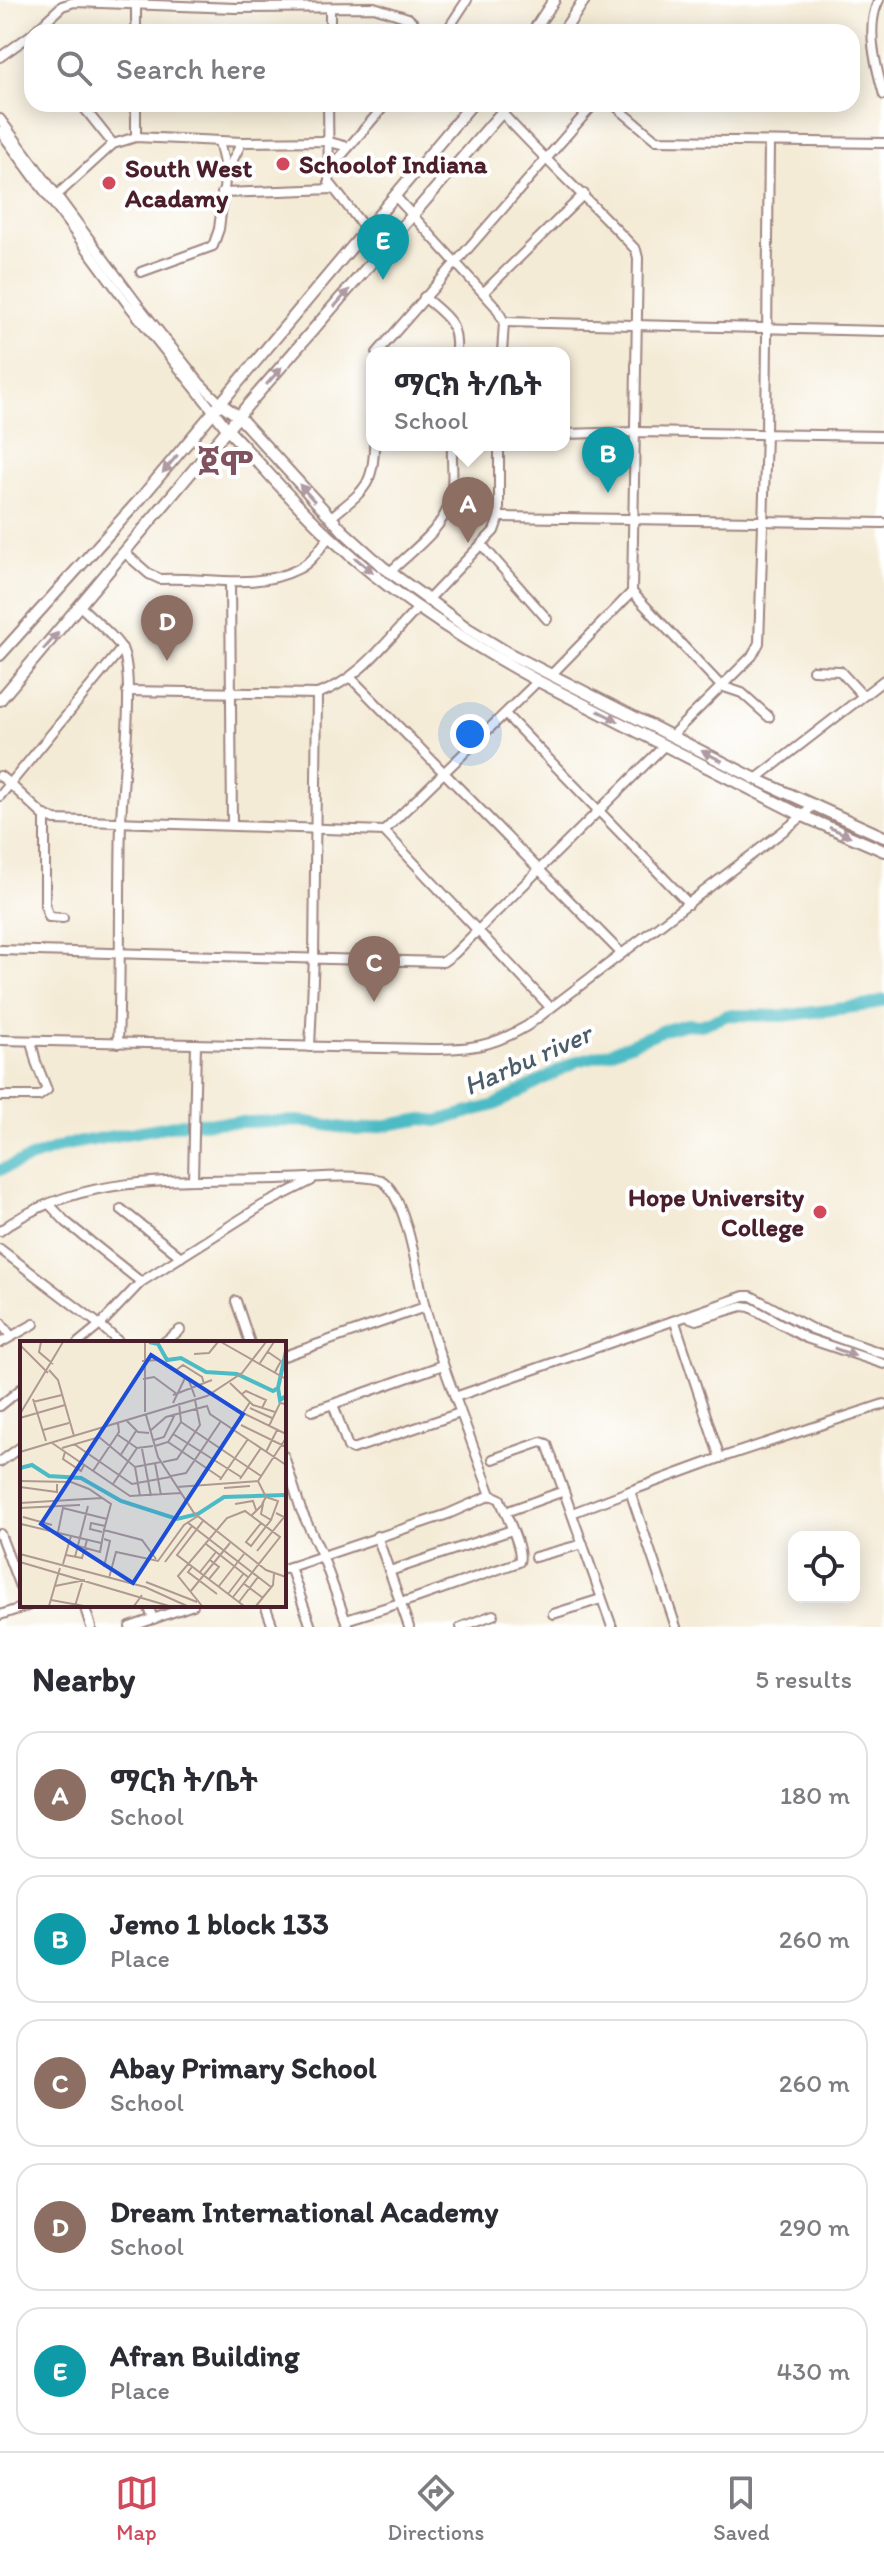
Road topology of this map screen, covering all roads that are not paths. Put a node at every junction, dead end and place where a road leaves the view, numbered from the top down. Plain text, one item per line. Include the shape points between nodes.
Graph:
1 (467, 0) edge
2 (554, 0) edge
3 (584, 0) edge
4 (879, 0) edge
5 (235, 4) edge
6 (136, 5) junction
7 (330, 8) junction
8 (44, 24) edge
9 (136, 24) edge
10 (330, 24) edge
11 (414, 24) edge
12 (451, 24) edge
13 (538, 24) edge
14 (568, 24) edge
15 (24, 41) edge
16 (0, 57) edge
17 (884, 95) edge
18 (87, 112) edge
19 (136, 112) edge
20 (328, 112) edge
21 (379, 112) edge
22 (465, 112) edge
23 (503, 112) edge
24 (509, 112) edge
25 (587, 112) edge
26 (623, 112) edge
27 (0, 119) edge
28 (0, 131) edge
29 (136, 137) junction
30 (219, 141) junction
31 (326, 141) junction
32 (242, 142) junction
33 (769, 143) junction
34 (884, 143) edge
35 (113, 144) junction
36 (348, 147) junction
37 (544, 159) junction
38 (328, 171) junction
39 (226, 173) junction
40 (334, 189) junction
41 (222, 193) junction
42 (584, 194) junction
43 (395, 196) junction
44 (55, 197) junction
45 (412, 217) junction
46 (366, 230) junction
47 (454, 261) junction
48 (141, 272) dead end
49 (484, 292) junction
50 (424, 297) junction
51 (504, 322) junction
52 (638, 327) junction
53 (766, 327) junction
54 (884, 331) edge
55 (382, 347) edge
56 (456, 347) edge
57 (502, 347) edge
58 (258, 395) junction
59 (217, 408) junction
60 (239, 417) junction
61 (228, 430) junction
62 (637, 432) junction
63 (570, 434) edge
64 (766, 435) junction
65 (256, 436) junction
66 (884, 436) edge
67 (240, 443) junction
68 (211, 451) junction
69 (374, 451) edge
70 (452, 451) edge
71 (499, 451) edge
72 (499, 517) junction
73 (330, 518) junction
74 (635, 520) junction
75 (764, 523) junction
76 (884, 523) edge
77 (329, 537) junction
78 (482, 545) junction
79 (125, 553) junction
80 (390, 572) junction
81 (230, 582) junction
82 (632, 592) junction
83 (423, 605) junction
84 (81, 607) junction
85 (547, 619) dead end
86 (122, 648) junction
87 (0, 655) edge
88 (813, 670) dead end
89 (552, 674) junction
90 (351, 678) junction
91 (884, 680) edge
92 (538, 681) junction
93 (721, 686) junction
94 (127, 691) junction
95 (230, 693) junction
96 (317, 694) junction
97 (579, 695) junction
98 (863, 696) junction
99 (0, 700) edge
100 (506, 715) junction
101 (769, 717) dead end
102 (668, 740) junction
103 (445, 772) junction
104 (0, 776) edge
105 (756, 779) junction
106 (10, 784) junction
107 (0, 796) edge
108 (814, 804) junction
109 (599, 810) junction
110 (45, 815) junction
111 (803, 816) junction
112 (121, 824) junction
113 (232, 825) junction
114 (314, 829) junction
115 (384, 831) junction
116 (884, 837) edge
117 (884, 851) edge
118 (538, 869) junction
119 (689, 904) junction
120 (63, 918) dead end
121 (478, 930) junction
122 (0, 950) edge
123 (121, 953) junction
124 (621, 953) junction
125 (314, 957) junction
126 (550, 1007) junction
127 (0, 1040) edge
128 (31, 1041) junction
129 (118, 1043) junction
130 (196, 1044) junction
131 (310, 1047) junction
132 (0, 1096) edge
133 (316, 1178) junction
134 (193, 1180) junction
135 (49, 1204) junction
136 (121, 1209) dead end
137 (0, 1231) edge
138 (0, 1249) edge
139 (181, 1257) junction
140 (141, 1282) junction
141 (236, 1301) dead end
142 (425, 1307) junction
143 (688, 1317) junction
144 (0, 1322) edge
145 (675, 1322) junction
146 (34, 1324) dead end
147 (100, 1325) junction
148 (812, 1329) junction
149 (180, 1330) dead end
150 (11, 1336) junction
151 (806, 1338) junction
152 (80, 1341) edge
153 (118, 1341) edge
154 (166, 1341) edge
155 (249, 1341) edge
156 (0, 1343) edge
157 (884, 1354) edge
158 (286, 1355) edge
159 (884, 1364) edge
160 (443, 1365) junction
161 (20, 1390) edge
162 (455, 1397) junction
163 (333, 1404) junction
164 (884, 1404) edge
165 (0, 1406) edge
166 (312, 1411) dead end
167 (460, 1413) junction
168 (20, 1447) edge
169 (720, 1458) junction
170 (493, 1459) dead end
171 (0, 1462) edge
172 (286, 1462) edge
173 (564, 1491) junction
174 (630, 1491) junction
175 (491, 1495) junction
176 (511, 1510) dead end
177 (572, 1513) junction
178 (512, 1530) junction
179 (0, 1534) edge
180 (377, 1536) junction
181 (583, 1544) junction
182 (322, 1555) junction
183 (535, 1557) dead end
184 (287, 1568) edge
185 (390, 1571) junction
186 (20, 1587) edge
187 (601, 1599) junction
188 (400, 1603) junction
189 (22, 1607) edge
190 (85, 1607) edge
191 (149, 1607) edge
192 (187, 1607) edge
193 (266, 1607) edge
194 (553, 1614) dead end
195 (0, 1615) edge
196 (493, 1615) dead end
197 (153, 1619) junction
198 (347, 1623) edge
199 (91, 1627) edge
200 (130, 1627) edge
201 (273, 1627) edge
202 (311, 1627) edge
203 (409, 1627) edge
204 (461, 1627) edge
205 (612, 1627) edge
206 (676, 1627) edge

1 - 12 street
2 - 13 main road
3 - 14 main road
4 - 17 street via 872,21
5 - 6 street
5 - 7 street
6 - 8 street via 67,3
6 - 9 street
7 - 10 street
7 - 11 street via 383,10
15 - 16 street
18 - 35 street
19 - 29 street
20 - 31 street
21 - 36 street
22 - 43 main road
23 - 45 main road
24 - 37 street
25 - 37 street
26 - 33 street via 656,140
27 - 44 street
28 - 44 street
29 - 30 street
29 - 35 street
30 - 32 street
30 - 39 street
31 - 32 street
31 - 36 street
31 - 38 street
32 - 39 street
33 - 34 street
33 - 53 street
35 - 44 street
36 - 38 street
37 - 42 street
37 - 47 street
38 - 40 street
39 - 41 street
40 - 41 street
40 - 46 street
41 - 48 street via 213,246
42 - 49 street
42 - 52 street via 636,250
43 - 45 street
43 - 46 main road
44 - 59 street via 126,302
45 - 47 street
58 -> 45 main road
46 - 59 main road
47 - 49 street
47 - 50 street
49 - 51 street
50 - 55 street
50 - 56 street via 452,321
51 - 52 street
51 - 57 street
52 - 53 street
52 - 62 street
53 - 54 street
53 - 64 street
58 - 60 main road
58 - 65 main road via 251,413
59 - 60 main road
59 - 61 main road
59 -> 87 main road
60 - 61 main road
60 - 65 main road
61 - 67 main road
61 - 68 main road
62 - 63 street
62 - 64 street
62 - 74 street
64 - 66 street
64 - 75 street
73 -> 65 main road
67 - 68 main road
67 - 77 main road
68 - 79 main road
69 - 73 street via 369,481
70 - 80 street via 448,506
71 - 72 street
72 - 74 street
72 - 78 street
73 - 80 main road
74 - 75 street
74 - 82 street
75 - 76 street
75 - 93 street via 759,643
77 - 81 street via 299,569
77 -> 83 main road
78 - 83 street
78 - 85 street
79 - 81 street via 160,579
79 - 84 main road
80 - 83 main road
81 - 95 street
82 - 89 street
82 - 93 street
83 - 89 main road
83 - 90 street
83 - 92 main road via 497,659
84 - 86 street
99 -> 84 main road
86 - 94 street
86 - 106 street
88 - 98 street via 840,671
89 - 97 main road
90 - 96 street
90 - 103 street
91 - 98 street
92 - 97 main road
92 - 100 street
93 - 101 street via 742,693
93 - 102 street
94 - 95 street
94 - 112 street
95 - 96 street
95 - 113 street
96 - 114 street
97 - 102 main road
98 - 105 street
100 - 103 street
100 - 109 street
105 -> 102 main road
102 - 109 street
102 - 111 main road
103 - 115 street
103 - 118 street
104 - 106 street
105 - 108 main road
106 - 107 street
106 - 110 street
108 - 111 street
108 - 116 main road
109 - 118 street
109 - 119 street
110 - 112 street
110 - 120 street via 45,905 49,917
111 -> 117 main road
111 - 119 street
112 - 113 street
112 - 123 street
113 - 114 street
114 - 115 street
114 - 125 street
115 - 121 street
118 - 121 street
118 - 124 street
119 - 124 street
121 - 125 street via 443,962
121 - 126 street
122 - 123 street
123 - 125 street
123 - 129 street
124 - 126 street
125 - 131 street
126 - 131 street via 512,1035 477,1048
127 - 128 street
128 - 129 street
128 - 132 street via 47,1090 39,1096
129 - 130 street
130 - 131 street
130 - 134 street
133 - 134 street
133 - 139 street
133 - 142 street via 374,1179 389,1185 408,1233
134 - 135 street via 75,1194
135 - 137 street
135 - 140 street
136 - 139 street
138 - 147 street
139 - 140 street
140 - 147 street
141 - 155 street
142 - 158 street
142 - 160 street
143 - 145 street
143 - 148 street via 751,1296
143 - 151 street via 696,1320 750,1307
144 - 150 street
145 - 162 street
145 - 169 street
146 - 150 street
147 - 152 street
147 - 153 street
148 - 151 street
148 - 157 street
149 - 154 street
150 - 156 street
151 -> 159 street
160 - 162 street
160 - 163 street
161 - 165 street
162 - 167 street
163 - 166 street
163 - 167 street via 344,1441 353,1449
164 - 169 street
167 - 175 street
168 - 171 street
169 - 174 street
170 - 173 street via 545,1442
172 - 182 street
173 - 176 street
173 - 177 street
174 - 177 street
174 - 206 street
175 - 178 street via 500,1499
175 - 180 street
177 - 181 street
178 - 185 street
178 - 188 street via 519,1562
179 - 186 street
180 - 182 street
180 - 185 street
181 - 183 street
181 - 187 street
182 - 184 street
182 - 198 street
184 - 202 street
185 - 188 street
187 - 194 street
187 - 205 street
188 - 198 street
188 - 203 street
189 - 195 street
190 - 199 street
191 - 197 street
192 - 197 street
193 - 201 street
196 - 204 street
197 - 200 street

